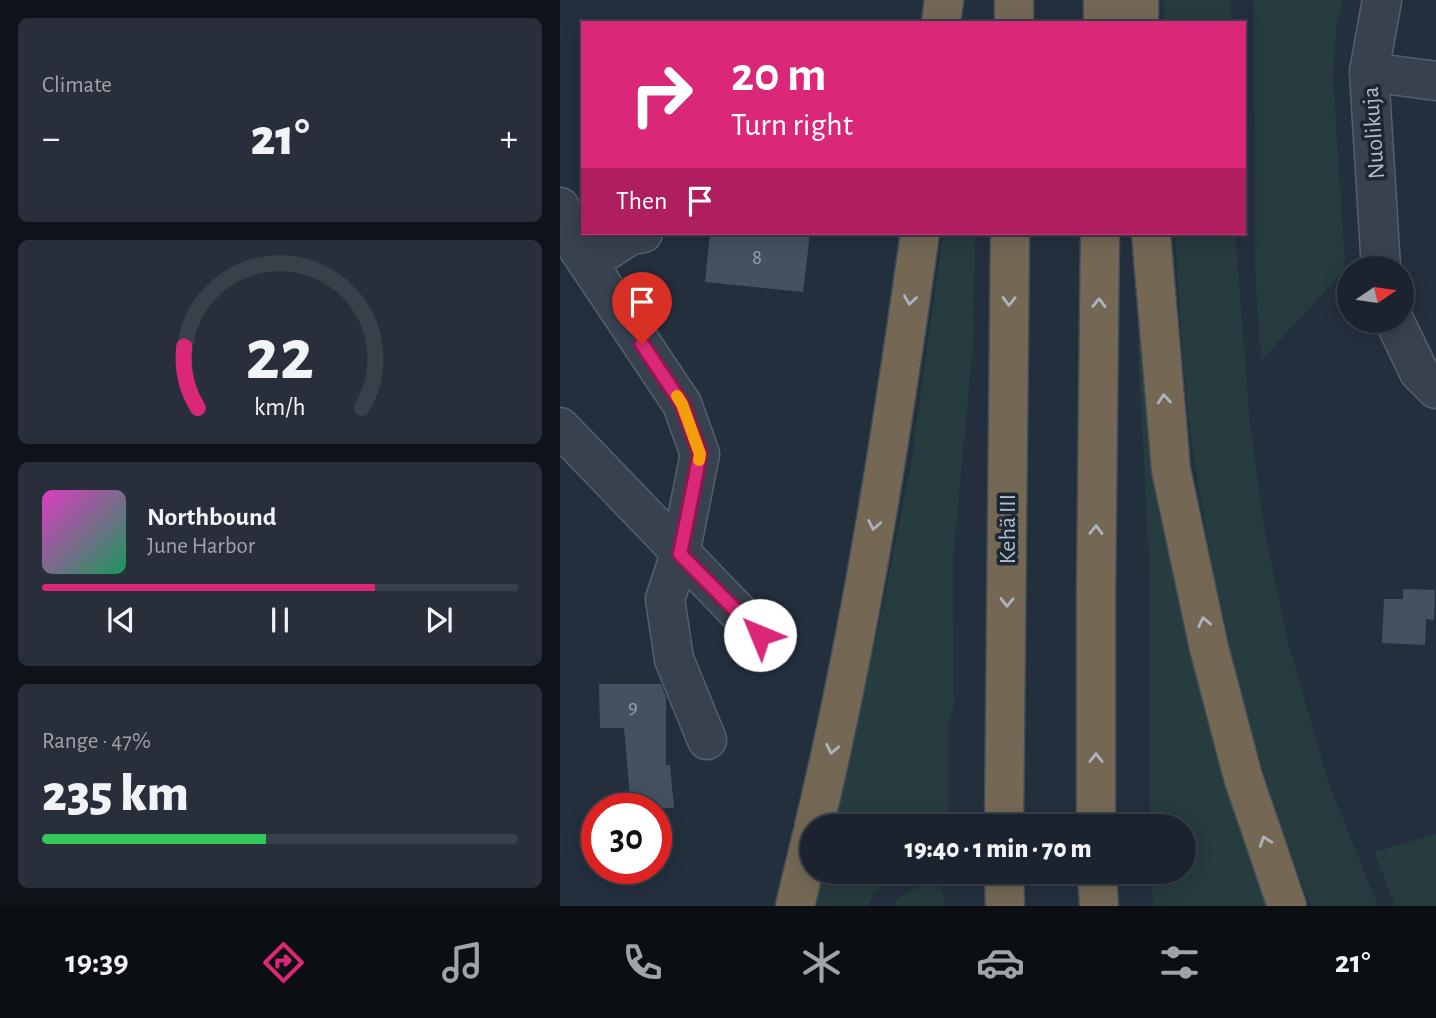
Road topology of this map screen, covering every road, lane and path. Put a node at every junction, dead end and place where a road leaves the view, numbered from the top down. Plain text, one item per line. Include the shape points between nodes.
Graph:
1 (944, 0) edge
2 (1014, 0) edge
3 (1103, 0) edge
4 (1139, 0) edge
5 (1382, 0) edge
6 (941, 21) edge
7 (1014, 21) edge
8 (1103, 21) edge
9 (1139, 21) edge
10 (1369, 72) junction
11 (1436, 81) edge
12 (560, 207) edge
13 (632, 235) edge
14 (920, 235) edge
15 (1010, 235) edge
16 (1100, 235) edge
17 (1151, 235) edge
18 (1380, 256) edge
19 (589, 264) junction
20 (1400, 333) edge
21 (1436, 389) edge
22 (560, 426) edge
23 (680, 554) junction
24 (760, 635) dead end
25 (707, 740) dead end
26 (817, 814) edge
27 (1004, 814) edge
28 (1096, 814) edge
29 (800, 884) edge
30 (1004, 884) edge
31 (1098, 884) edge
32 (795, 906) edge
33 (1005, 906) edge
34 (1099, 906) edge
35 (1287, 906) edge

1 - 6 highway
2 - 7 highway
3 - 8 highway
4 - 9 highway
5 - 10 street, Nuolikuja
10 - 11 street
10 - 18 street, Nuolikuja
12 - 19 street via 571,238
13 - 19 street
14 -> 26 highway via 894,419
15 -> 27 highway, Kehä III
28 -> 16 highway
35 -> 17 highway via 1240,764 1209,648 1171,470
19 - 23 street via 682,404 700,454
20 - 21 street via 1419,373
22 - 23 street
23 - 24 street
23 - 25 street via 665,599 674,659
29 - 32 highway
30 - 33 highway
31 - 34 highway

